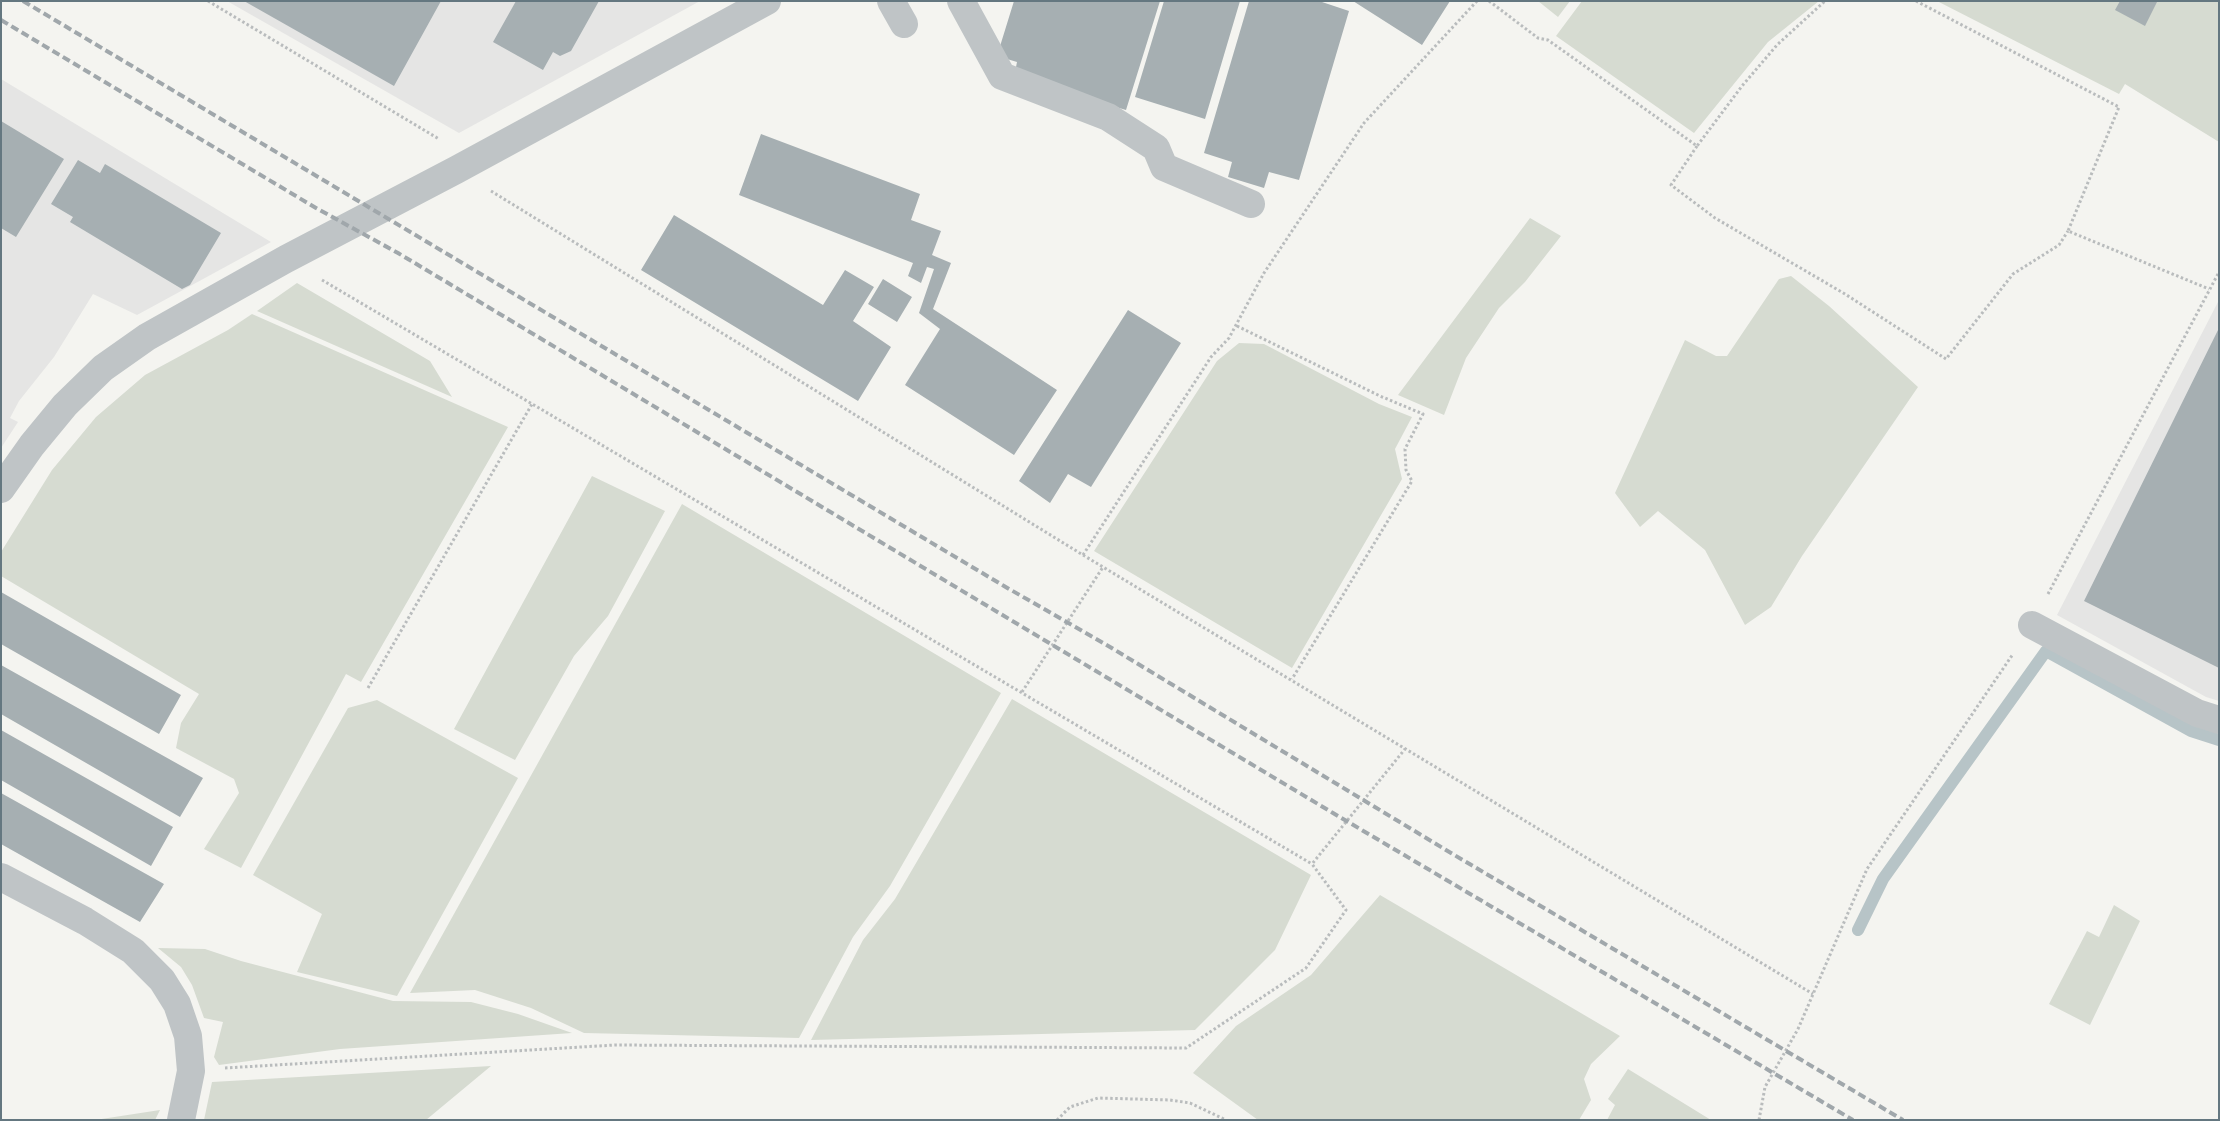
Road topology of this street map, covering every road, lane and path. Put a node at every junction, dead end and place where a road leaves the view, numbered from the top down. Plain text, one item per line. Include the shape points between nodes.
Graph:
1 (208, 1) edge
2 (767, 1) edge
3 (961, 1) edge
4 (1477, 1) edge
5 (1489, 1) edge
6 (1826, 1) edge
7 (1916, 1) edge
8 (1698, 146) junction
9 (456, 170) junction
10 (1251, 204) dead end
11 (2068, 231) junction
12 (286, 259) junction
13 (2219, 272) edge
14 (2209, 289) junction
15 (1237, 326) junction
16 (532, 404) junction
17 (1, 489) edge
18 (1083, 555) junction
19 (1103, 566) junction
20 (2032, 625) junction
21 (1292, 679) junction
22 (368, 688) dead end
23 (1022, 692) junction
24 (2219, 720) edge
25 (1405, 749) junction
26 (1312, 864) junction
27 (1, 877) edge
28 (1813, 994) junction
29 (191, 1070) junction
30 (181, 1120) edge
31 (1057, 1120) edge
32 (1226, 1120) edge
33 (1759, 1120) edge

1 - 9 path via 437,137
2 - 9 street
3 - 10 street via 1002,76 1108,117 1156,148 1164,167
4 - 15 path via 1364,123 1264,272
5 - 8 path
6 - 8 path via 1777,45
7 - 11 path via 2119,106
8 - 11 path via 1671,184 1716,218 1845,294 1946,359 2013,274 2059,244
9 - 12 street
9 - 18 path
11 - 14 path
12 - 16 path
12 - 17 street via 147,337 103,368 65,405
13 - 14 path
14 - 20 path
15 - 18 path via 1211,357
15 - 21 path via 1423,414 1406,449 1406,470 1412,481
16 - 22 path
16 - 23 path
18 - 19 path
19 - 21 path
19 - 23 path
20 - 24 street via 2197,713
20 - 28 path via 1867,869
21 - 25 path
23 - 26 path
25 - 26 path
25 - 28 path
26 - 29 path via 1346,910 1306,968 1186,1048 615,1045
27 - 29 street via 85,921 133,951 162,980 178,1004 188,1036
28 - 33 path via 1765,1087
29 - 30 street
31 - 32 path via 1070,1107 1098,1098 1190,1103

